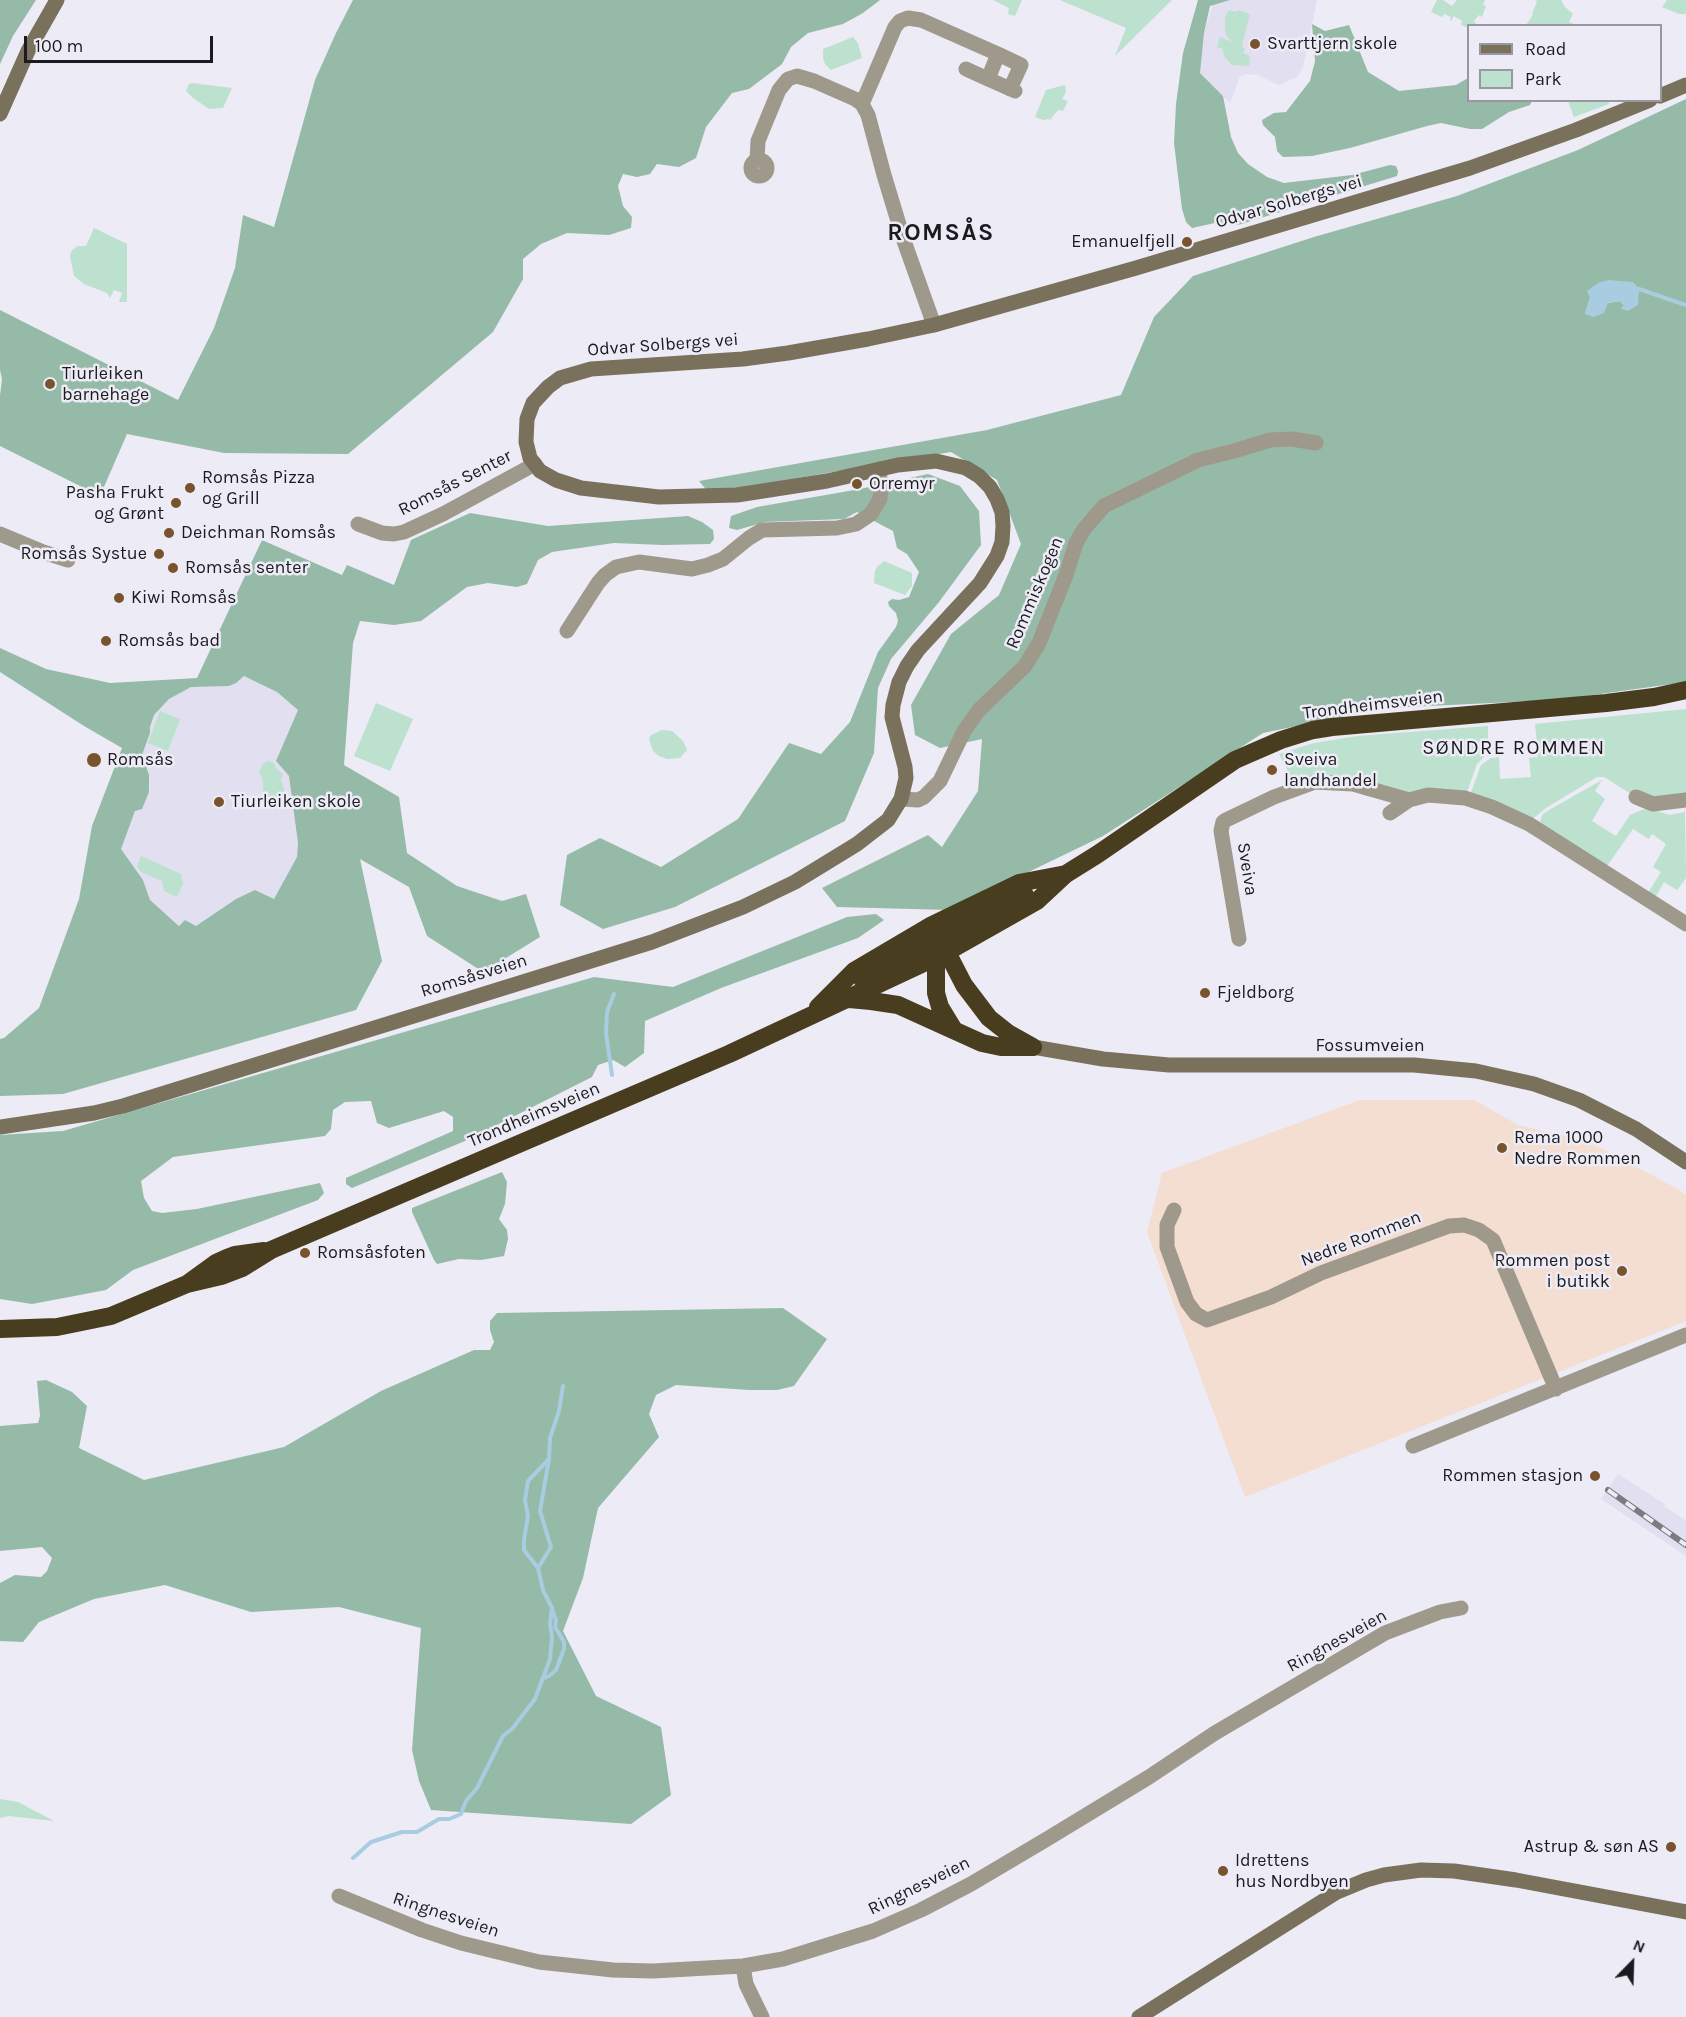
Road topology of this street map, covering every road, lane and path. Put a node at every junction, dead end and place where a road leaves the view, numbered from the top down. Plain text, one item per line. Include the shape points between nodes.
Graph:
1 (57, 0) edge
2 (998, 54) junction
3 (966, 69) dead end
4 (988, 78) junction
5 (1686, 85) edge
6 (1662, 95) edge
7 (1645, 102) edge
8 (862, 104) junction
9 (0, 114) edge
10 (757, 160) dead end
11 (934, 325) junction
12 (1316, 443) dead end
13 (535, 464) junction
14 (879, 469) junction
15 (358, 524) dead end
16 (0, 534) edge
17 (68, 560) dead end
18 (567, 631) dead end
19 (1686, 690) edge
20 (1636, 797) dead end
21 (901, 799) junction
22 (1409, 800) junction
23 (1686, 800) edge
24 (1390, 813) dead end
25 (1066, 874) junction
26 (1686, 924) edge
27 (1239, 939) dead end
28 (940, 950) junction
29 (841, 1000) junction
30 (812, 1016) junction
31 (954, 1030) junction
32 (1033, 1047) junction
33 (0, 1119) edge
34 (27, 1122) junction
35 (0, 1126) edge
36 (1686, 1162) edge
37 (1174, 1210) dead end
38 (0, 1329) edge
39 (1686, 1335) edge
40 (1556, 1389) junction
41 (1413, 1446) dead end
42 (1461, 1608) dead end
43 (339, 1896) dead end
44 (1686, 1912) edge
45 (743, 1966) junction
46 (762, 2017) edge
47 (1139, 2017) edge

1 - 9 street via 28,51
2 - 4 street
2 - 4 street via 1021,65 1012,90
2 - 8 street via 921,20 903,19 895,27
3 - 4 street
5 - 6 street
7 - 11 street, Odvar Solbergs vei via 1470,168
8 - 10 street via 814,81 797,76 788,79 781,86 758,141
8 - 11 street
11 - 13 street, Odvar Solbergs vei via 743,359 575,372 548,387 530,410 526,442
12 - 21 street, Rommiskogen via 1270,440 1198,460 1104,506 1076,543 1039,643 1025,666 979,710 964,731 940,782 918,800
13 - 14 street via 556,480 581,488 668,497 768,492
13 - 15 street, Romsås Senter via 404,532 388,534
14 - 18 street via 880,499 871,513 856,524 762,530 723,559 692,569 639,562 616,567 598,583
14 - 21 street via 936,461 966,468 990,487 1003,526 1002,542 990,569 918,650 899,682 892,717 905,767
16 - 17 street
19 - 25 highway, Trondheimsveien via 1623,701 1332,727 1298,734 1235,760
20 - 23 street via 1653,804
21 - 34 street, Romsåsveien via 877,830 814,871 743,907 682,931 149,1099 94,1113
22 - 24 street, Sveiva
22 - 26 street, Sveiva via 1441,795 1466,798 1504,811
22 - 27 street, Sveiva via 1353,784 1316,782 1274,796 1223,822 1221,831
25 - 28 highway, Trondheimsveien via 1037,901
25 - 30 highway, Trondheimsveien via 1019,883 932,926 854,971
28 - 29 highway, Trondheimsveien
28 - 31 highway via 936,993
28 - 32 highway via 988,1018
29 - 30 highway, Trondheimsveien
29 - 31 highway via 898,1005
30 - 38 highway, Trondheimsveien via 271,1250 233,1272 187,1284 93,1320 46,1328
31 - 32 highway via 1001,1047
32 - 36 street, Fossumveien via 1168,1065 1414,1065 1476,1071 1534,1084 1579,1100 1636,1129
33 - 34 street, Romsåsveien
34 - 35 street, Romsåsveien
37 - 40 street, Nedre Rommen via 1167,1225 1167,1247 1187,1302 1207,1320 1449,1226 1464,1224 1479,1230 1493,1240
39 - 40 street
40 - 41 street
42 - 45 street, Ringnesveien via 1385,1633 1215,1733 1047,1839 921,1910 830,1946
43 - 45 street, Ringnesveien via 461,1943 539,1962 653,1971
44 - 47 street via 1454,1871 1384,1875 1337,1892
45 - 46 street via 746,1984

